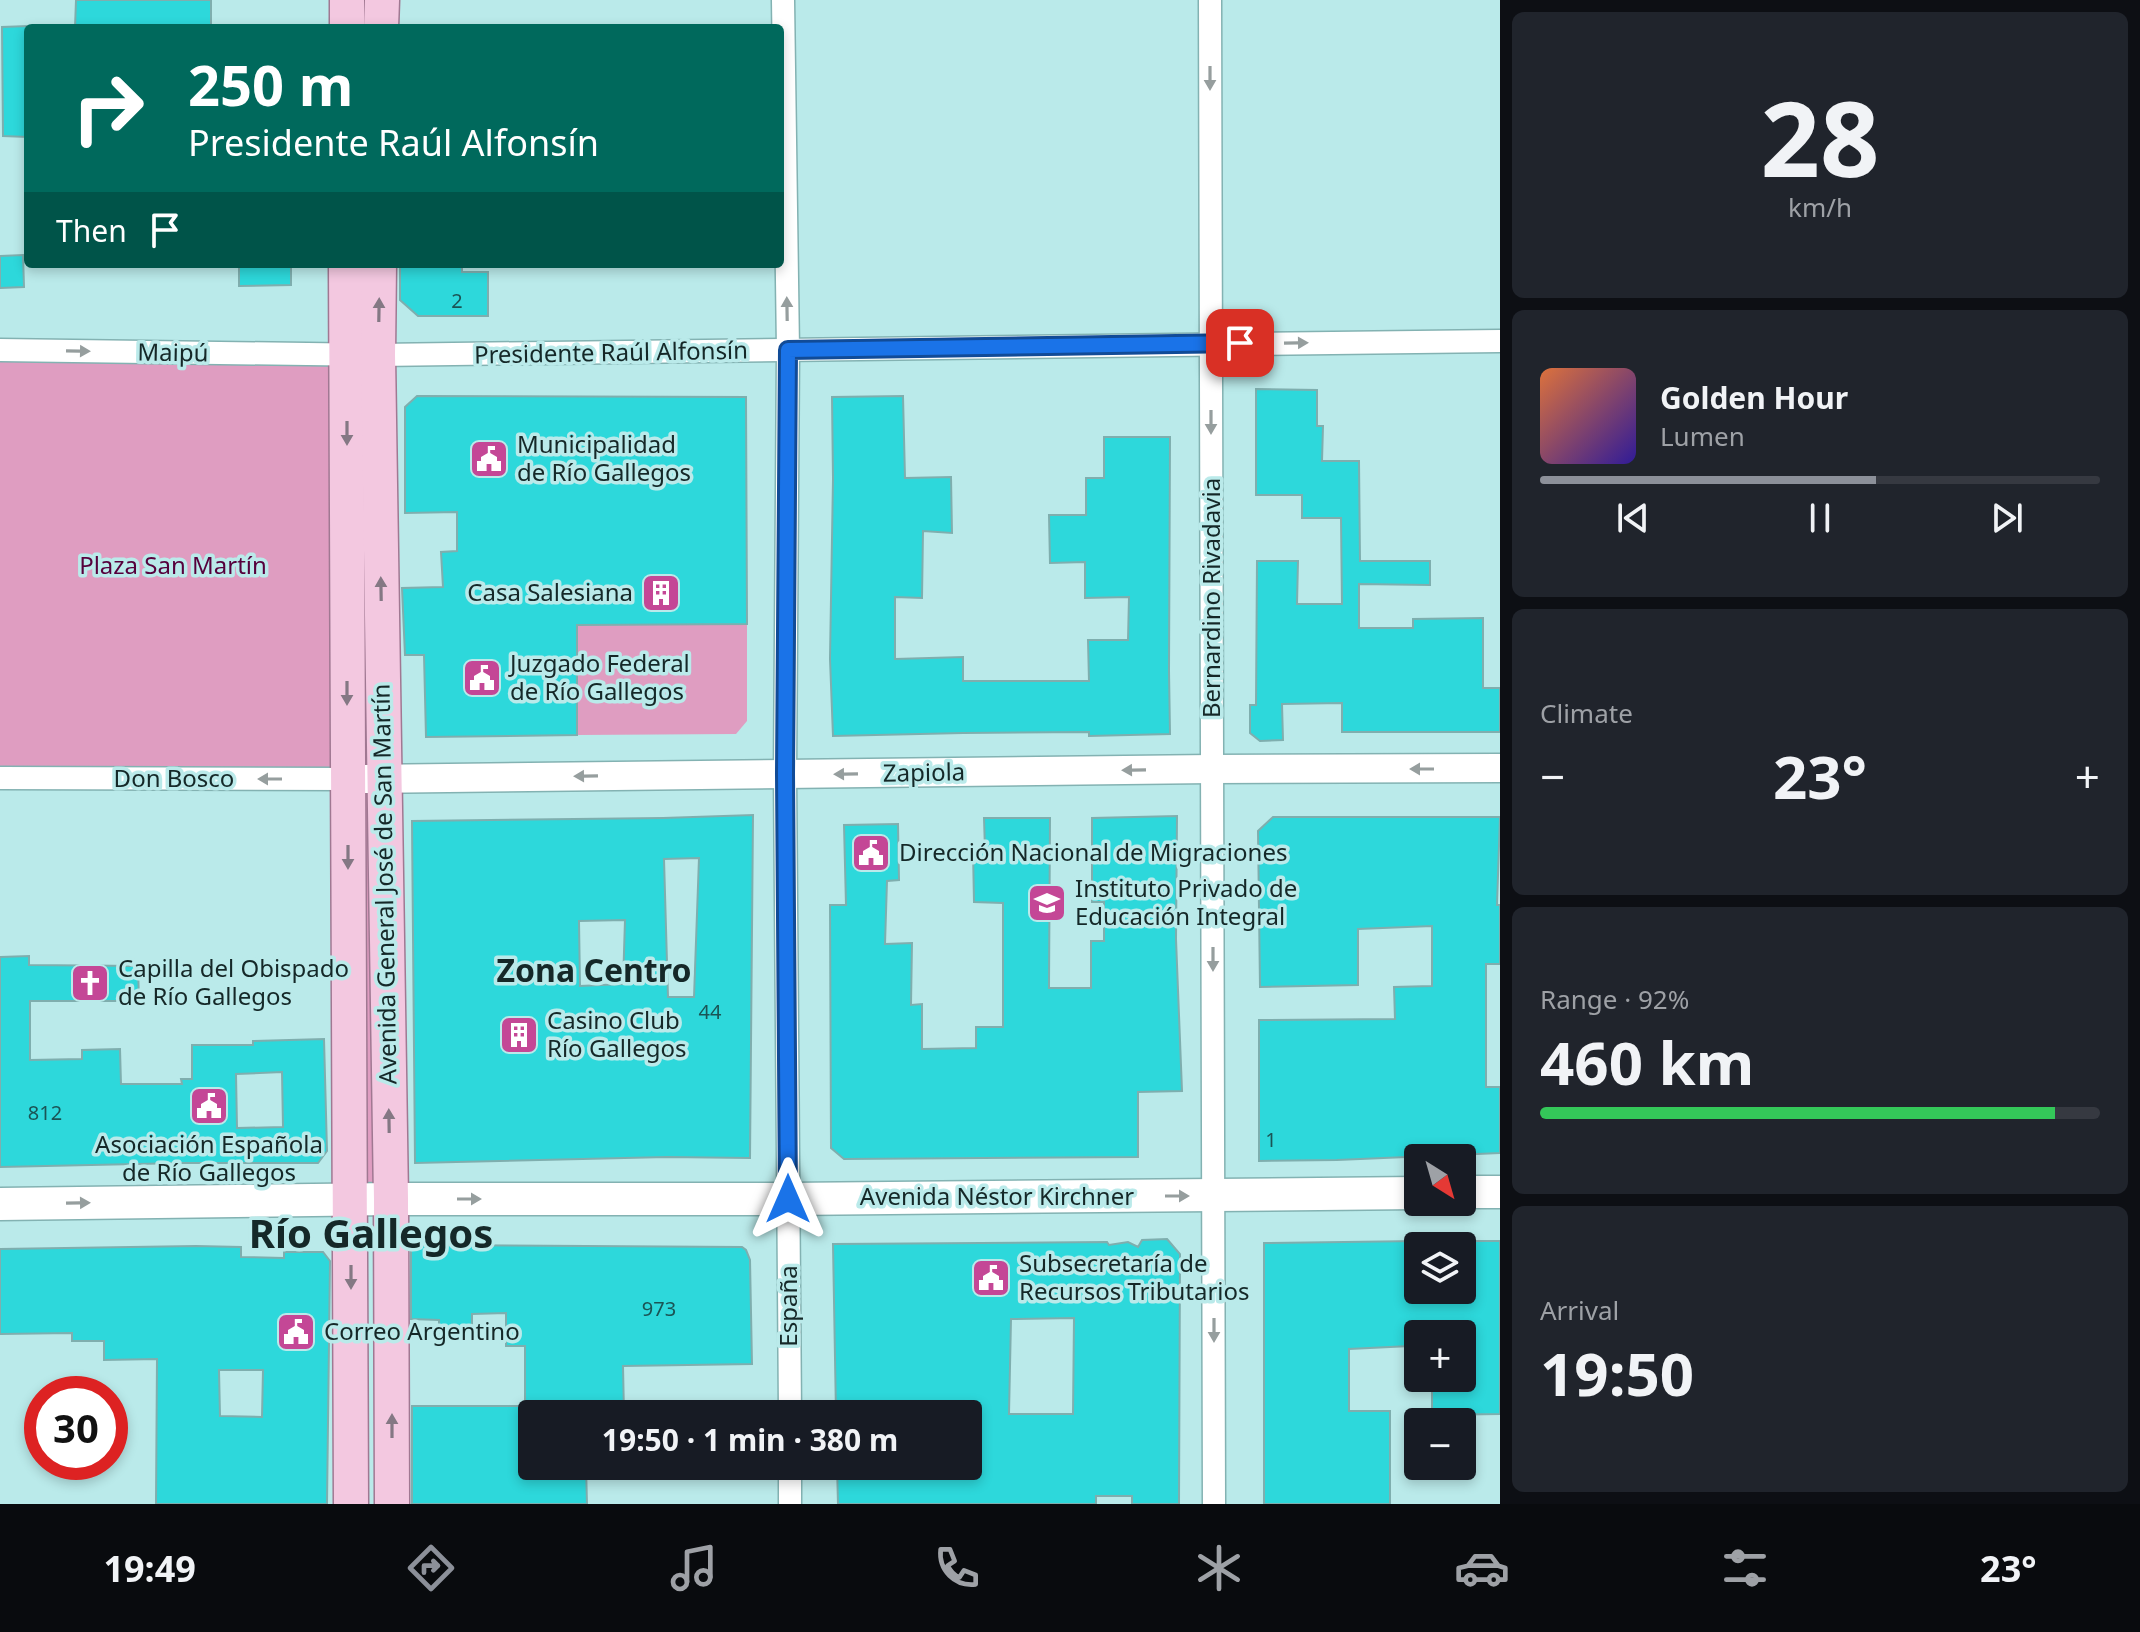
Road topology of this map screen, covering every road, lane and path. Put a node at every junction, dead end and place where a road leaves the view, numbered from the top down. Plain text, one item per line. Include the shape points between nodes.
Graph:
1 (347, 0) edge
2 (382, 0) edge
3 (783, 0) edge
4 (1210, 0) edge
5 (347, 24) edge
6 (381, 24) edge
7 (783, 24) edge
8 (784, 70) edge
9 (347, 268) edge
10 (378, 268) edge
11 (1500, 341) edge
12 (1211, 344) junction
13 (0, 350) edge
14 (788, 350) junction
15 (362, 355) junction
16 (1500, 768) edge
17 (1212, 769) junction
18 (785, 774) junction
19 (0, 778) edge
20 (348, 779) junction
21 (383, 779) junction
22 (1476, 1192) edge
23 (1500, 1192) edge
24 (1404, 1193) edge
25 (1213, 1196) junction
26 (351, 1199) junction
27 (391, 1199) junction
28 (788, 1199) junction
29 (0, 1204) edge
30 (790, 1400) edge
31 (790, 1480) edge
32 (351, 1504) edge
33 (392, 1504) edge
34 (790, 1504) edge
35 (1214, 1504) edge

1 - 5 main road
2 - 6 main road
7 -> 3 street, España
4 -> 12 street, Bernardino Rivadavia
14 -> 8 street, España
9 - 15 main road, Avenida General José de San Martín
15 -> 10 main road, Avenida General José de San Martín
12 -> 11 street, Presidente Raúl Alfonsín
12 - 14 street, Presidente Raúl Alfonsín
12 -> 17 street, Bernardino Rivadavia
13 -> 15 street, Maipú
14 - 15 street, Presidente Raúl Alfonsín
14 - 18 street, España
15 -> 20 main road, Avenida General José de San Martín
21 -> 15 main road, Avenida General José de San Martín
16 -> 17 street, Zapiola
17 -> 18 street, Zapiola
17 -> 25 street, Bernardino Rivadavia
18 -> 21 street, Zapiola
18 - 28 street, España
20 -> 19 street, Don Bosco
20 - 21 street, Zapiola
20 -> 26 main road, Avenida General José de San Martín
27 -> 21 main road, Avenida General José de San Martín
22 - 23 main road
24 - 25 main road, Avenida Néstor Kirchner
28 -> 25 main road, Avenida Néstor Kirchner
25 -> 35 street, Bernardino Rivadavia
26 - 27 main road, Avenida Néstor Kirchner
29 -> 26 main road, Avenida Néstor Kirchner
26 -> 32 main road, Avenida General José de San Martín
27 -> 28 main road, Avenida Néstor Kirchner
33 -> 27 main road, Avenida General José de San Martín
28 - 30 street, España
31 - 34 street

